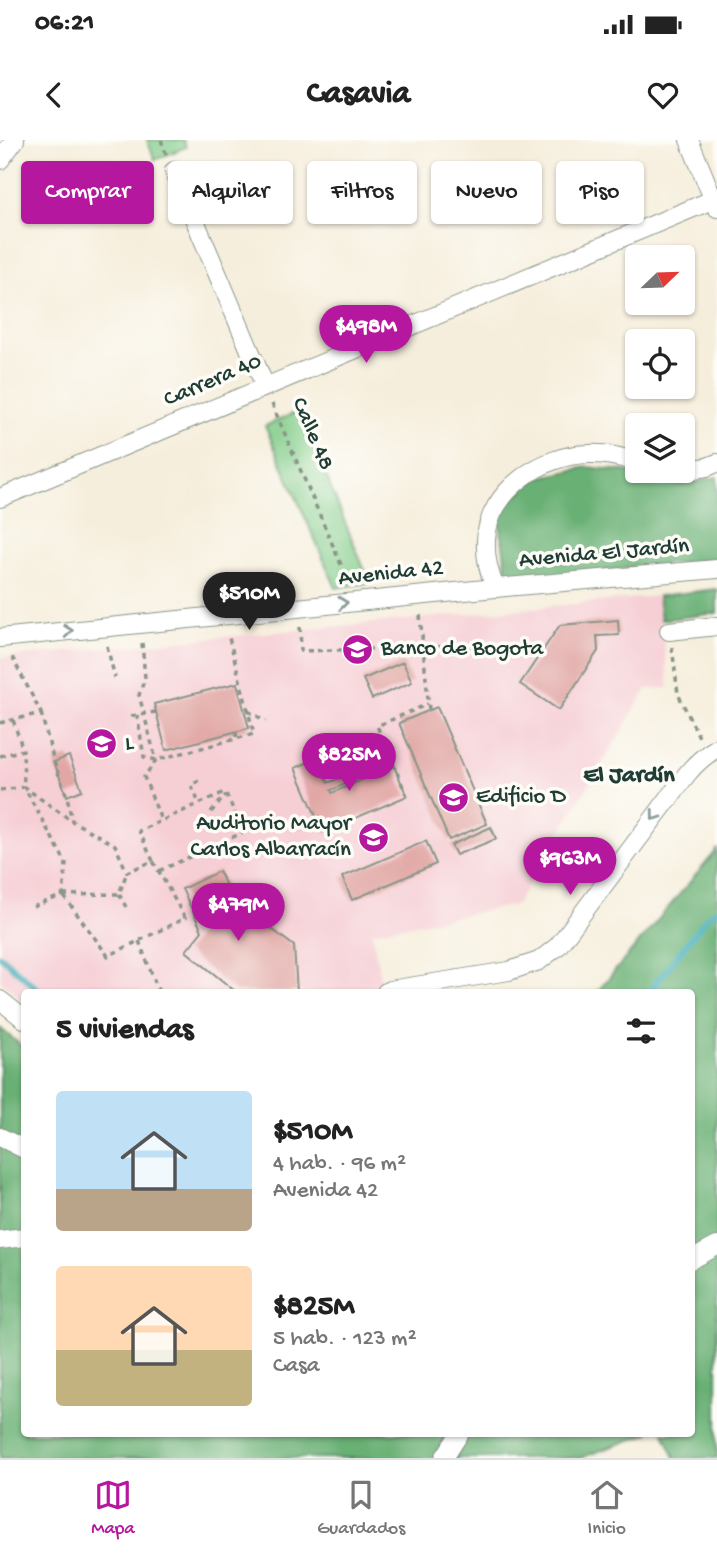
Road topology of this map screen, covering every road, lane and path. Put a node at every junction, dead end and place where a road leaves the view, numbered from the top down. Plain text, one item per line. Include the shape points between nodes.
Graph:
1 (15, 140) edge
2 (689, 140) edge
3 (0, 160) edge
4 (716, 202) edge
5 (196, 224) edge
6 (265, 386) junction
7 (625, 459) edge
8 (717, 463) edge
9 (695, 469) edge
10 (0, 498) edge
11 (717, 569) edge
12 (495, 588) junction
13 (418, 596) junction
14 (357, 601) junction
15 (299, 607) junction
16 (223, 615) junction
17 (141, 623) junction
18 (717, 626) edge
19 (102, 627) junction
20 (669, 631) joint
21 (1, 638) edge
22 (471, 646) dead end
23 (423, 647) junction
24 (115, 678) dead end
25 (428, 704) junction
26 (429, 710) dead end
27 (248, 711) junction
28 (156, 712) dead end
29 (41, 713) junction
30 (145, 714) junction
31 (13, 720) junction
32 (266, 721) dead end
33 (0, 723) edge
34 (236, 732) dead end
35 (237, 739) junction
36 (23, 750) junction
37 (712, 751) edge
38 (0, 756) edge
39 (156, 760) junction
40 (199, 781) dead end
41 (23, 787) junction
42 (0, 790) edge
43 (226, 795) junction
44 (407, 796) dead end
45 (199, 803) junction
46 (211, 812) dead end
47 (72, 821) junction
48 (161, 821) junction
49 (153, 861) junction
50 (159, 871) junction
51 (127, 872) junction
52 (119, 894) junction
53 (62, 895) junction
54 (33, 907) dead end
55 (126, 907) dead end
56 (139, 941) junction
57 (159, 989) edge
58 (396, 989) edge
59 (0, 1000) edge
60 (21, 1017) edge
61 (0, 1137) edge
62 (21, 1148) edge
63 (21, 1237) edge
64 (0, 1240) edge
65 (717, 1246) edge
66 (695, 1258) edge
67 (457, 1437) edge
68 (444, 1458) edge

1 - 3 street
2 - 4 street
4 - 6 street, Carrera 40
5 - 6 street, Calle 48
6 - 10 street, Carrera 40
6 - 14 path, Calle 48
7 - 12 street via 587,453 556,459 507,491 493,513 486,538 486,564
8 - 9 street
11 - 12 street, Avenida El Jardín
12 - 13 street, Avenida 42
13 - 14 street, Avenida 42
13 - 23 path
15 -> 14 street, Avenida 42
15 - 16 street, Avenida 42
15 - 23 path via 301,651
16 - 17 street, Avenida 42
16 - 27 path
17 - 19 street, Avenida 42
17 - 30 path via 145,678 139,695
18 - 20 street
21 -> 19 street, Avenida 42
19 - 24 path
20 - 37 path via 678,694
21 - 29 path
22 - 23 path
23 - 25 path
25 - 26 path
25 - 44 path via 377,726
27 - 32 path
27 - 35 path via 254,734
28 - 30 path
29 - 31 path
29 - 47 path
30 - 39 path
30 - 39 path via 134,716 144,757
31 - 33 path
31 - 36 path
34 - 35 path
35 - 39 path
36 - 38 path
36 - 41 path
37 -> 58 street via 687,774 558,946 539,961 509,971
39 - 48 path via 144,777
40 - 45 path via 191,785
41 - 42 path
41 - 47 path
41 - 53 path via 66,863
43 - 45 path
43 - 46 path
43 - 50 path via 244,832
45 - 48 path
47 - 51 path via 115,845
48 - 49 path via 139,831
49 - 50 path
49 - 51 path
50 - 56 path via 185,918
51 - 52 path
52 - 53 path
52 - 55 path
53 - 54 path
53 - 56 path via 108,956
56 - 57 path
59 - 60 street
61 - 62 street
63 - 64 street
65 - 66 street
67 - 68 street

